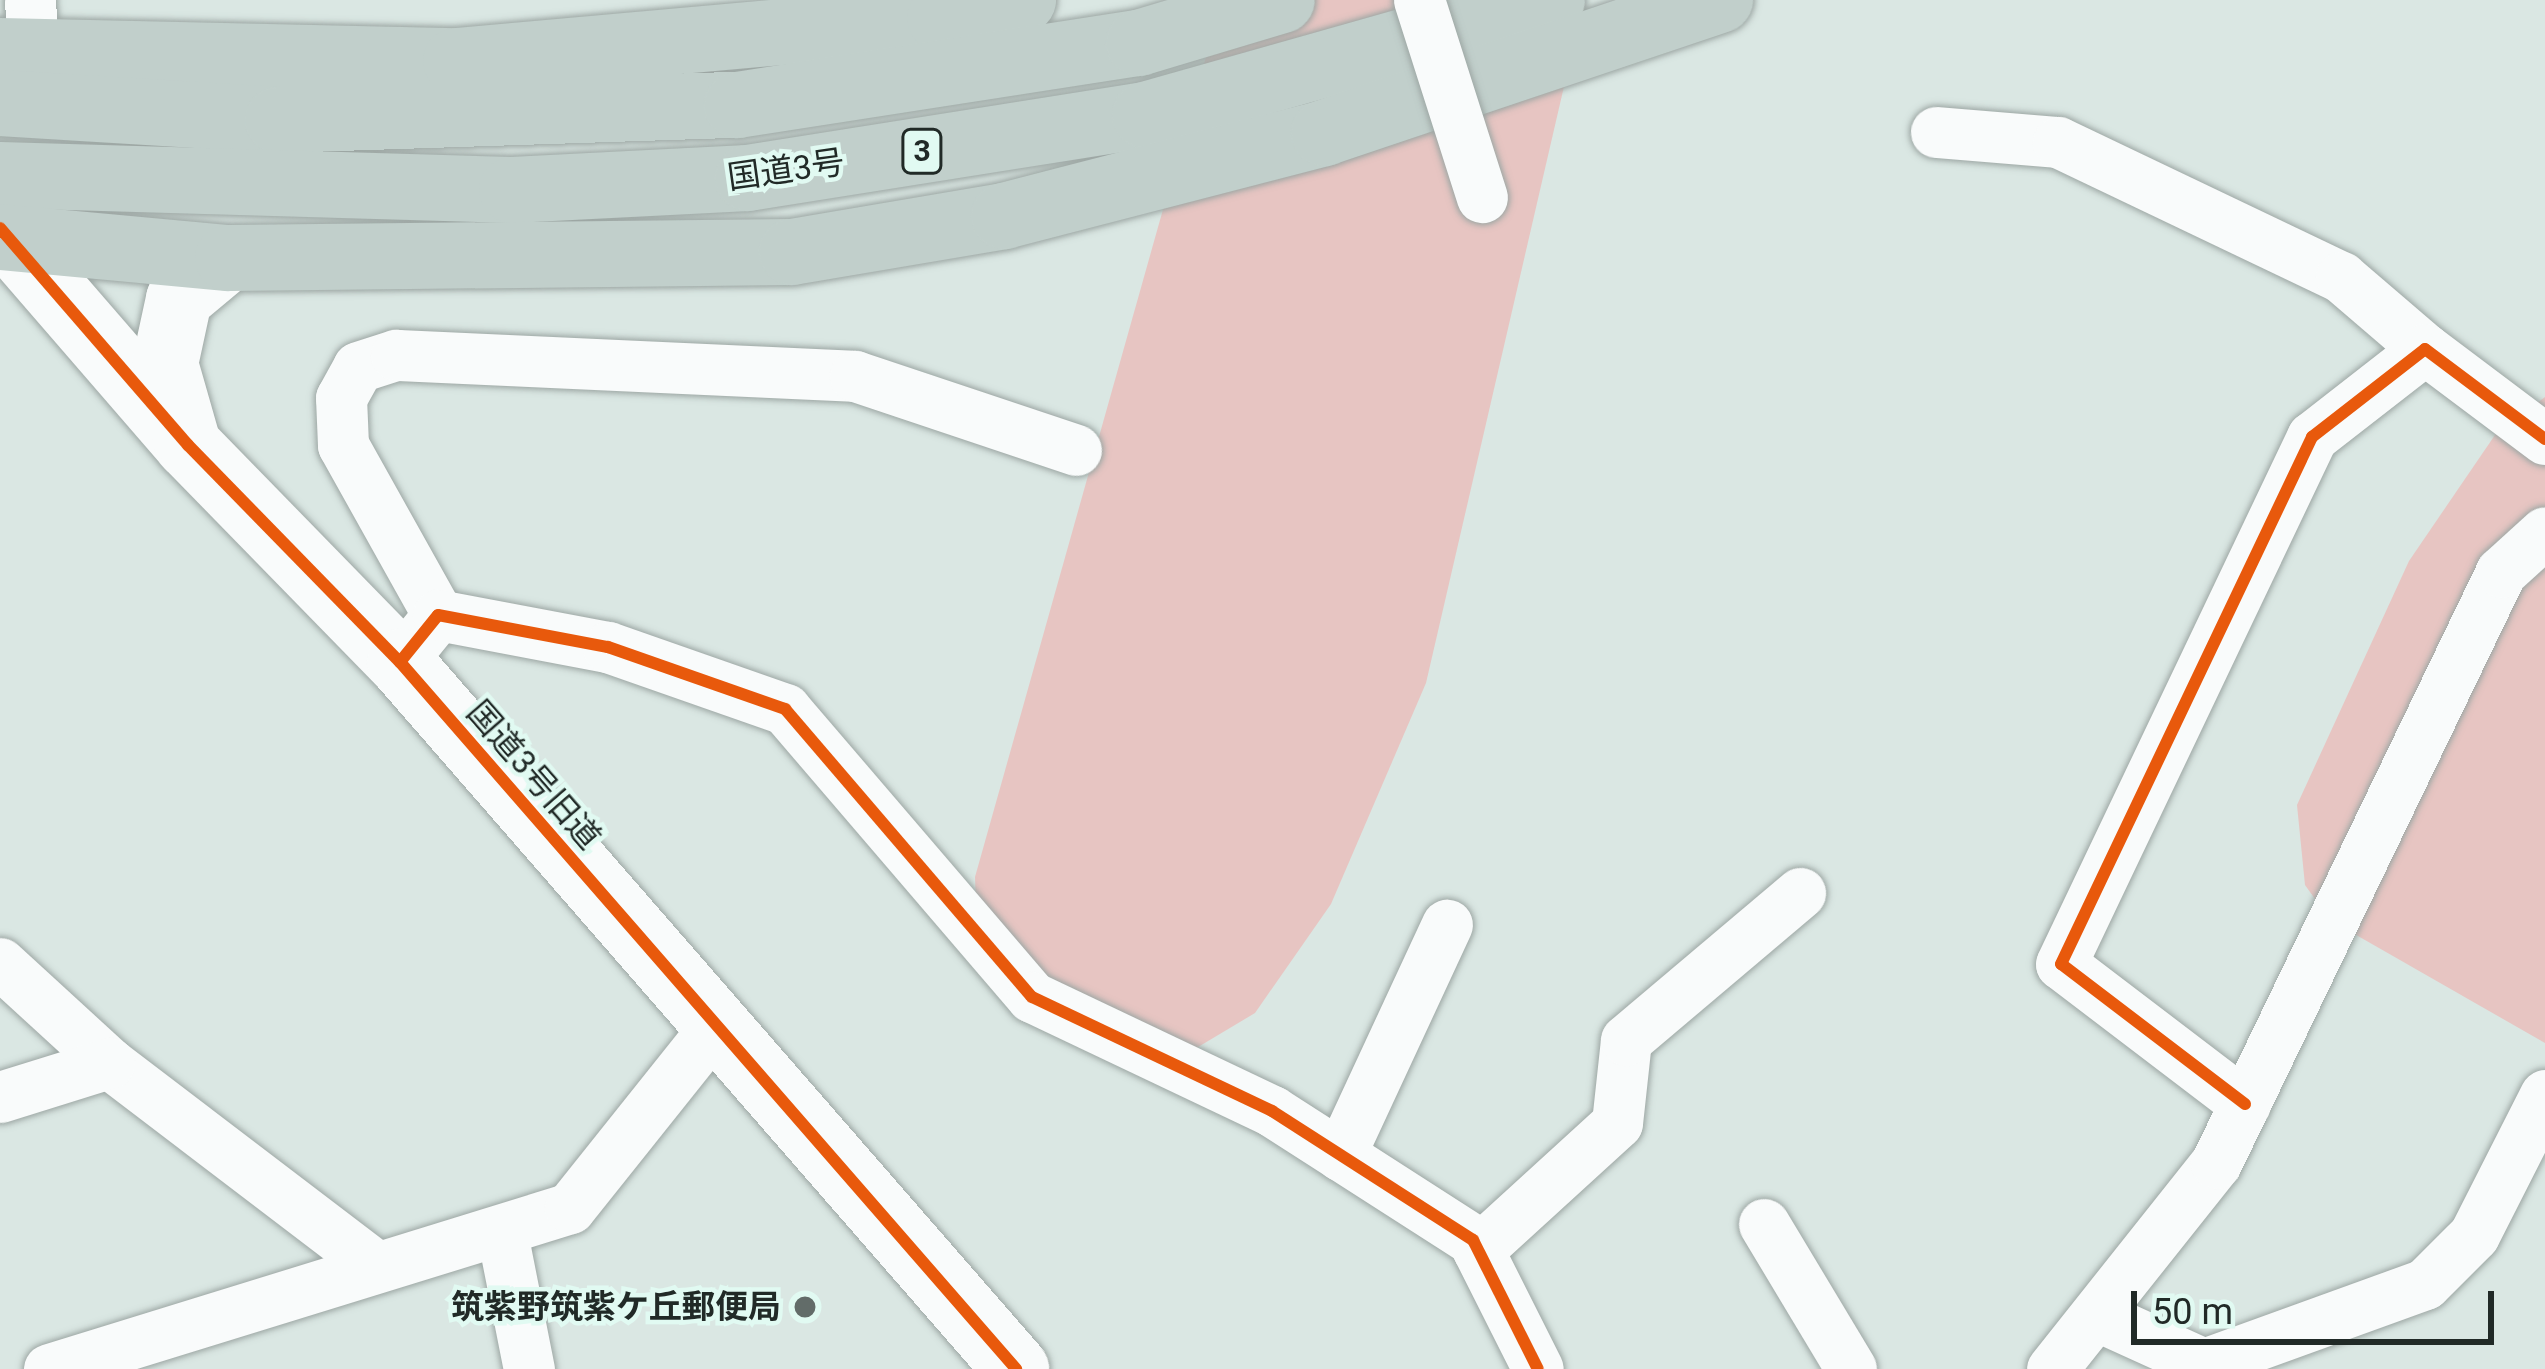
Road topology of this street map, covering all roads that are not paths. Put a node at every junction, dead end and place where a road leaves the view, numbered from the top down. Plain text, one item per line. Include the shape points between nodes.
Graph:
1 (1024, 0) edge
2 (1282, 0) edge
3 (1419, 0) edge
4 (1552, 0) edge
5 (1720, 0) edge
6 (16, 52) edge
7 (1936, 132) dead end
8 (0, 175) edge
9 (1482, 197) dead end
10 (3, 234) edge
11 (228, 258) junction
12 (2426, 349) junction
13 (2545, 439) edge
14 (188, 445) junction
15 (1076, 450) dead end
16 (2545, 532) edge
17 (419, 639) junction
18 (1800, 893) dead end
19 (1447, 925) dead end
20 (0, 963) edge
21 (716, 1025) junction
22 (109, 1064) junction
23 (2545, 1095) edge
24 (0, 1097) edge
25 (2245, 1104) junction
26 (1340, 1154) junction
27 (1764, 1223) dead end
28 (502, 1233) junction
29 (1478, 1250) junction
30 (375, 1266) junction
31 (2098, 1316) junction
32 (49, 1369) edge
33 (529, 1369) edge
34 (1016, 1369) edge
35 (1538, 1369) edge
36 (1851, 1369) edge
37 (2052, 1369) edge

1 - 6 highway via 874,25 456,61
2 - 6 highway, 3 via 1139,43 737,105 278,120
3 - 9 street, bridge
4 - 8 highway, 国道3号 / 3 via 1145,115 748,178 276,188
5 - 11 highway via 1324,133 1004,216 792,252
7 - 12 street via 2058,142 2341,277
10 - 11 highway
10 - 14 street, 国道3号旧道
11 - 14 street via 179,299 165,364
12 - 13 street
12 - 25 street via 2312,437 2061,964
14 - 17 street, 国道3号旧道
15 - 17 street via 856,376 396,355 358,367 341,398 343,445
16 - 25 street via 2501,572
17 - 21 street, 国道3号旧道
17 - 26 street via 608,647 784,709 1032,997
18 - 29 street via 1626,1040 1617,1123
19 - 26 street
20 - 22 street
21 - 28 street via 570,1208
21 - 34 street, 国道3号旧道
22 - 24 street
22 - 30 street
23 - 31 street via 2474,1235 2425,1284 2204,1364
25 - 31 street via 2216,1163
26 - 29 street
27 - 36 street
28 - 30 street
28 - 33 street
29 - 35 street
30 - 32 street
31 - 37 street

